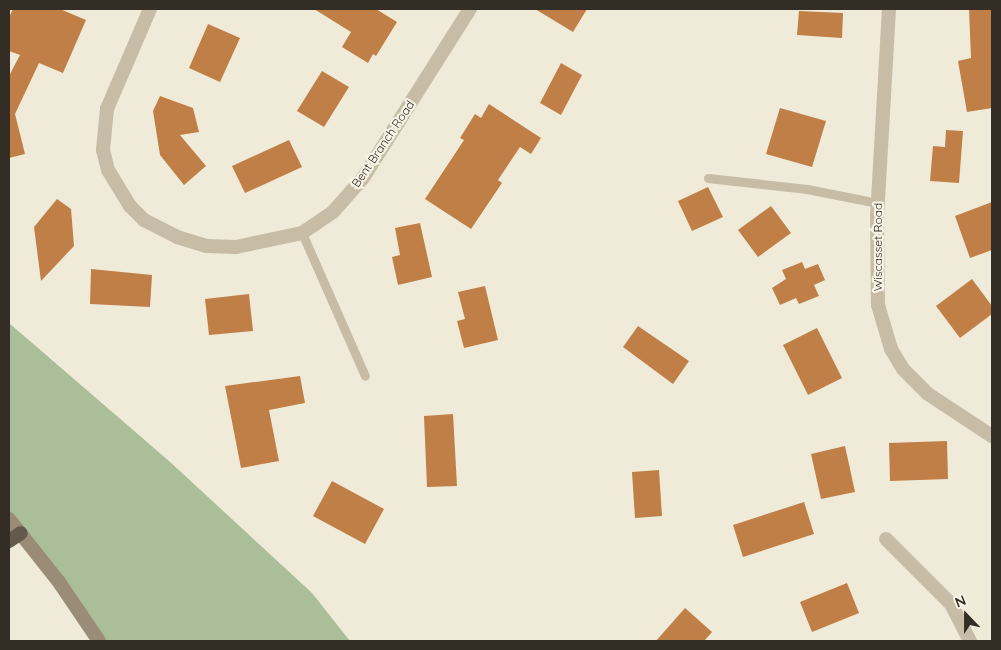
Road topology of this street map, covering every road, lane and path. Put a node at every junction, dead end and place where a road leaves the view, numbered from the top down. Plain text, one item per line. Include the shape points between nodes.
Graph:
1 (150, 9) edge
2 (470, 9) edge
3 (889, 9) edge
4 (708, 178) dead end
5 (878, 203) junction
6 (302, 233) junction
7 (366, 376) dead end
8 (992, 436) edge
9 (9, 519) edge
10 (21, 533) junction
11 (886, 539) dead end
12 (9, 541) edge
13 (99, 641) edge
14 (970, 641) edge

1 - 6 street, Bent Branch Road via 107,109 104,150 108,170 130,206 144,220 168,233 206,246 236,248
2 - 6 street, Bent Branch Road via 364,178 333,212
3 - 5 street, Wiscasset Road
4 - 5 lane via 798,188
5 - 8 street, Wiscasset Road via 878,305 891,349 903,369 928,394
6 - 7 lane
9 - 10 main road
10 - 12 highway
10 - 13 main road
11 - 14 street via 950,604

